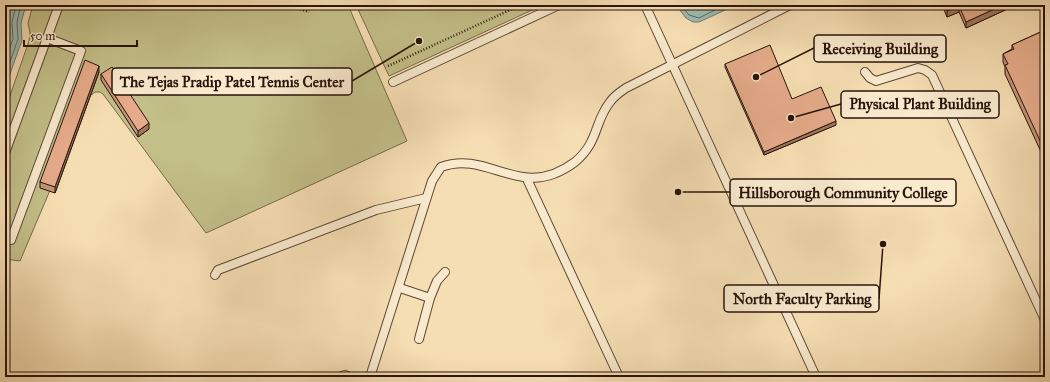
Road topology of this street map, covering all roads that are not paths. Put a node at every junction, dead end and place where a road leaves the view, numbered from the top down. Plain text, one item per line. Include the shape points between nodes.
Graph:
1 (59, 5) edge
2 (559, 5) edge
3 (645, 5) edge
4 (790, 5) edge
5 (47, 38) junction
6 (672, 64) junction
7 (865, 72) dead end
8 (393, 82) dead end
9 (5, 153) edge
10 (527, 179) junction
11 (426, 198) junction
12 (5, 240) edge
13 (445, 272) dead end
14 (215, 275) dead end
15 (400, 288) junction
16 (430, 298) junction
17 (1045, 320) edge
18 (419, 339) dead end
19 (339, 377) edge
20 (350, 377) edge
21 (370, 377) edge
22 (619, 377) edge
23 (816, 377) edge

1 - 5 lane
2 - 8 lane
3 - 6 lane
4 - 6 lane
5 - 9 lane
5 - 12 lane via 81,51 11,240
6 - 10 lane via 617,94 605,110 588,148 574,162 549,175
6 - 23 lane
7 - 17 lane via 876,80 918,68 932,75
10 - 11 lane via 503,174 473,163 456,163 441,167 432,181
10 - 22 lane
11 - 14 lane via 370,212 218,270
11 - 15 lane
13 - 16 lane via 437,281
15 - 16 lane
15 - 21 lane
16 - 18 lane
19 - 20 lane

